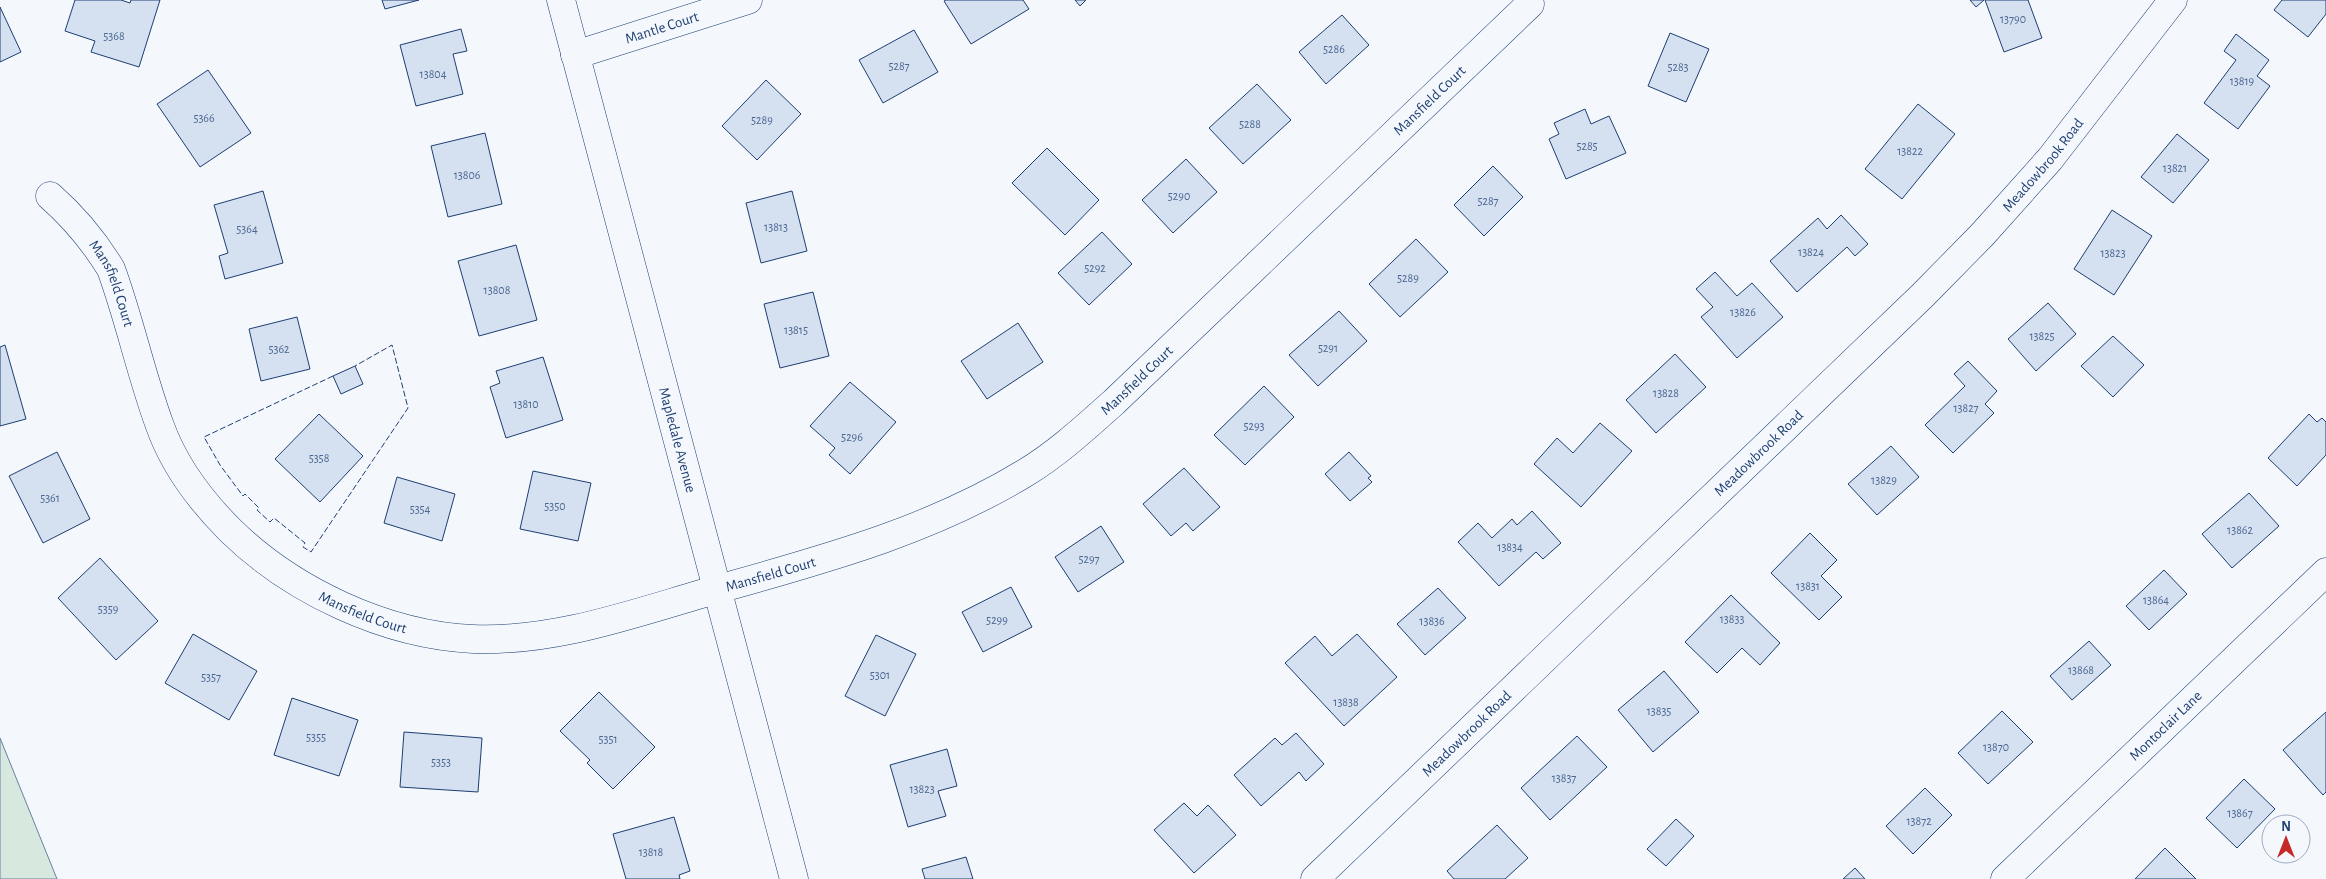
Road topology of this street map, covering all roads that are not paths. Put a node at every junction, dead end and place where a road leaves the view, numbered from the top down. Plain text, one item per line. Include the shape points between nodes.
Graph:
1 (561, 0) edge
2 (748, 0) edge
3 (2173, 0) edge
4 (1530, 4) dead end
5 (575, 55) junction
6 (50, 196) dead end
7 (2326, 572) edge
8 (717, 589) junction
9 (794, 879) edge
10 (1316, 879) edge
11 (2005, 879) edge

1 - 5 street, Mapledale Avenue
2 - 5 street, Mantle Court
3 - 10 street, Meadowbrook Road via 2050,159 1982,235
4 - 8 street, Mansfield Court via 1114,402 1061,448 1027,472 936,519 884,540
5 - 8 street, Mapledale Avenue
6 - 8 street, Mansfield Court via 74,217 110,269 160,428 186,477 228,528 248,546 319,595 372,618 427,632 496,639 574,630
7 - 11 street, Montoclair Lane
8 - 9 street, Mapledale Avenue

